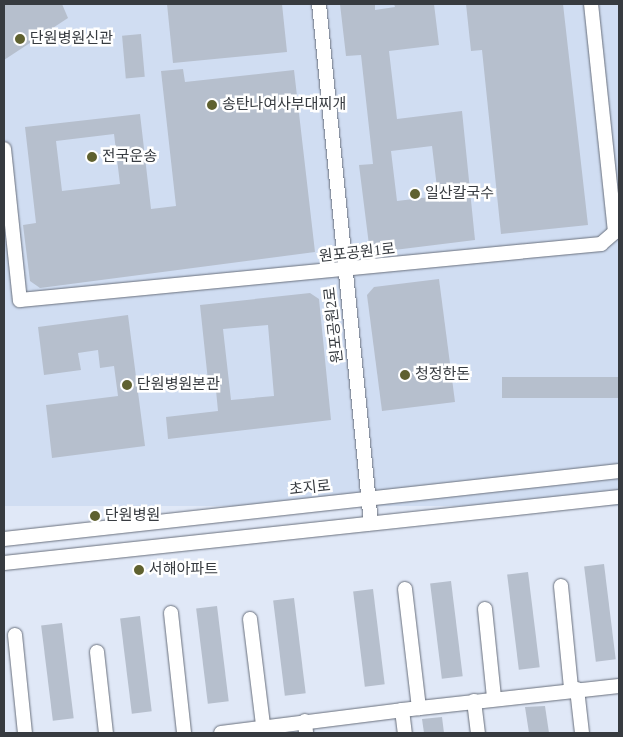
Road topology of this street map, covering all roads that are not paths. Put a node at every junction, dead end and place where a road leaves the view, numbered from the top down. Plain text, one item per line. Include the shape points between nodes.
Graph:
1 (319, 4) edge
2 (591, 4) edge
3 (4, 149) edge
4 (344, 270) junction
5 (619, 471) edge
6 (619, 497) edge
7 (368, 498) junction
8 (371, 523) junction
9 (4, 539) edge
10 (4, 563) edge
11 (561, 586) dead end
12 (405, 589) dead end
13 (485, 609) dead end
14 (171, 613) dead end
15 (250, 618) dead end
16 (15, 635) dead end
17 (97, 652) dead end
18 (619, 686) edge
19 (574, 689) junction
20 (494, 698) junction
21 (474, 701) junction
22 (418, 708) junction
23 (402, 710) junction
24 (263, 725) junction
25 (305, 727) edge
26 (25, 733) edge
27 (106, 733) edge
28 (184, 733) edge
29 (221, 733) edge
30 (405, 733) edge
31 (478, 733) edge
32 (582, 733) edge

1 - 4 street, 원포공원2로
2 - 4 street, 원포공원1로 via 615,232 610,240
3 - 4 street, 원포공원1로 via 20,300
4 - 7 street, 원포공원2로
5 - 7 street, 초지로
6 - 8 street
7 - 8 street, 원포공원2로
7 - 9 street, 초지로
8 - 10 street
11 - 19 street
12 - 22 street
13 - 20 street
14 - 28 street
15 - 24 street
16 - 26 street
17 - 27 street
18 - 19 street
19 - 20 street
19 - 32 street
20 - 21 street
21 - 22 street
21 - 31 street
22 - 23 street
23 - 25 street
23 - 30 street
24 - 25 street
24 - 29 street

